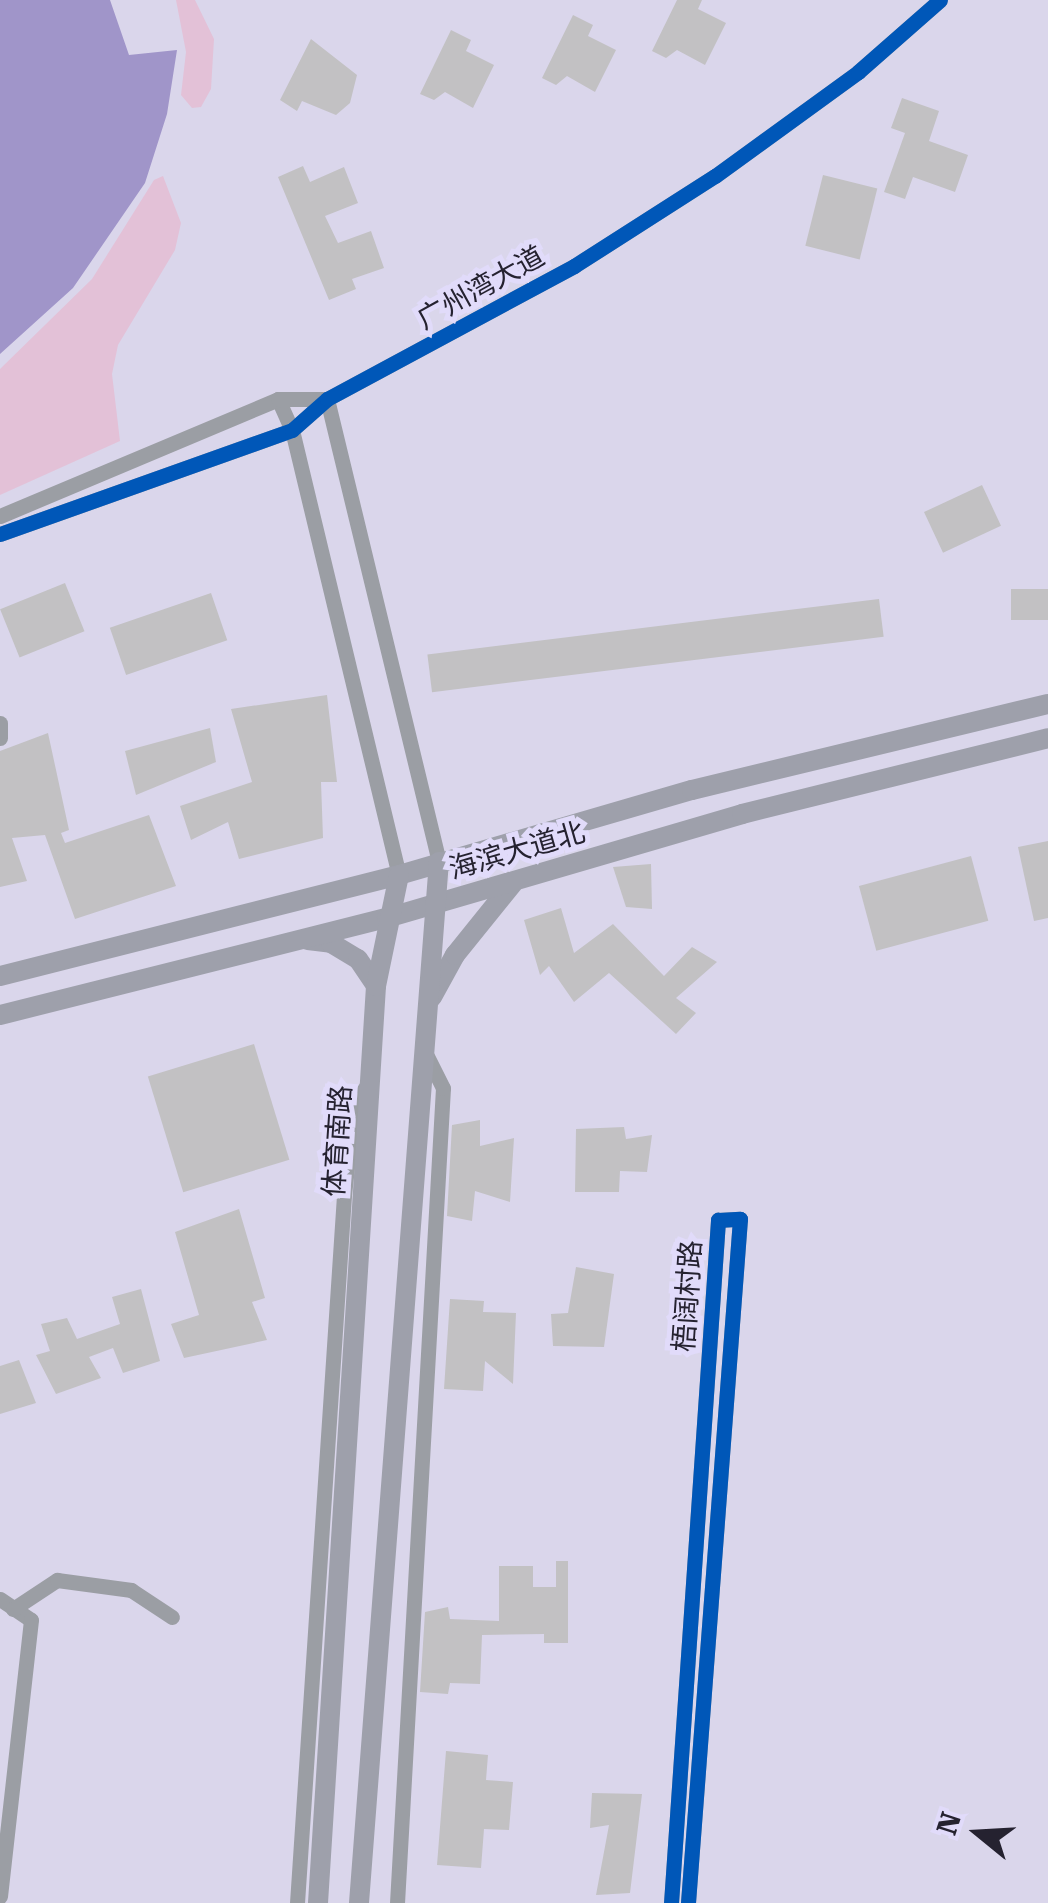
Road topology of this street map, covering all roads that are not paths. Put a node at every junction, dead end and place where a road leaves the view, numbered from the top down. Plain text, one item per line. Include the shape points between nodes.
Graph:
1 (940, 0) edge
2 (278, 399) junction
3 (328, 399) junction
4 (292, 430) junction
5 (0, 516) edge
6 (0, 534) edge
7 (1048, 704) edge
8 (0, 723) edge
9 (0, 738) edge
10 (1048, 738) edge
11 (439, 862) junction
12 (399, 875) junction
13 (516, 880) junction
14 (436, 902) junction
15 (387, 918) junction
16 (291, 938) junction
17 (0, 976) edge
18 (376, 986) junction
19 (428, 1004) junction
20 (0, 1015) edge
21 (425, 1052) junction
22 (370, 1080) junction
23 (7, 1604) edge
24 (172, 1617) dead end
25 (0, 1896) edge
26 (297, 1903) edge
27 (318, 1903) edge
28 (359, 1903) edge
29 (397, 1903) edge
30 (671, 1903) edge
31 (688, 1903) edge

1 - 3 street, 广州湾大道 via 858,72 715,176 574,266
2 - 3 street, 广州湾大道
2 - 4 street, 体育南路
2 - 5 street, 广州湾大道
3 - 4 street, 广州湾大道
3 - 11 street
4 - 6 street, 广州湾大道
4 - 12 street, 体育南路
7 - 11 main road, 海滨大道北 via 692,790
8 - 9 street
10 - 13 main road, 海滨大道北
11 - 12 main road, 海滨大道北
11 - 14 main road
12 - 15 main road, 体育南路
12 - 17 main road, 海滨大道北
13 - 14 main road, 海滨大道北
13 - 19 main road via 455,954
14 - 15 main road, 海滨大道北
14 - 19 main road
15 - 16 main road, 海滨大道北
15 - 18 main road, 体育南路
16 - 18 main road via 331,942 358,959
16 - 20 main road, 海滨大道北
18 - 22 main road, 体育南路
19 - 21 main road
21 - 28 main road
21 - 29 street via 442,1088
22 - 26 street via 354,1105 344,1196
22 - 27 main road, 体育南路
23 - 24 street via 57,1580 131,1590
23 - 25 street via 31,1620
30 - 31 street, 梧阔村路 via 718,1220 740,1219

